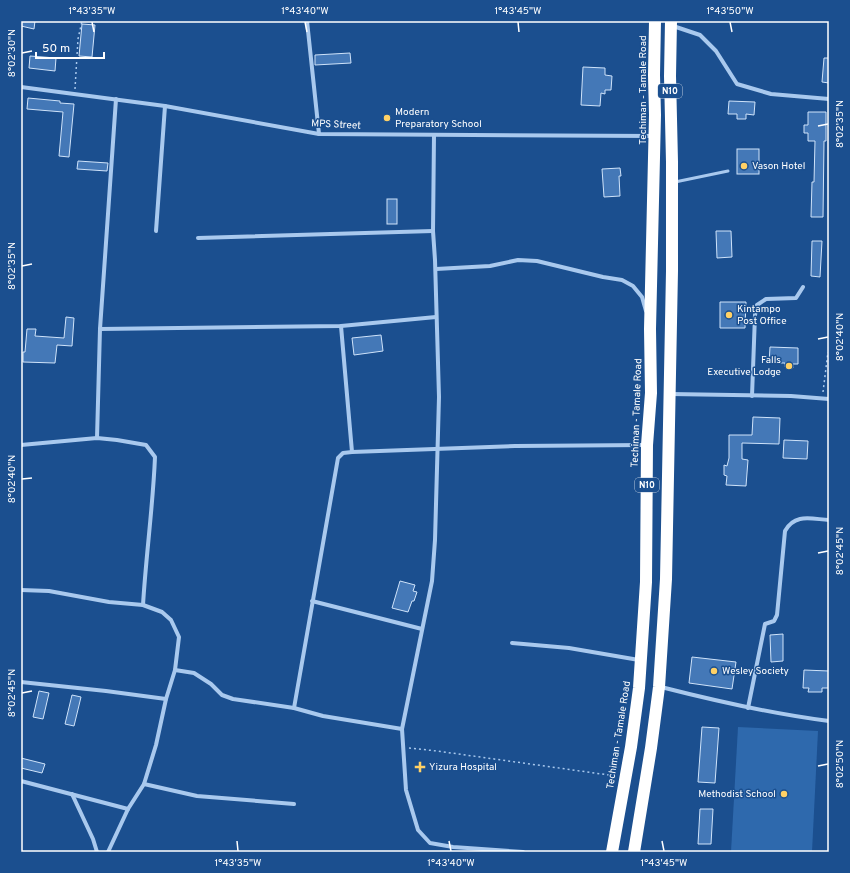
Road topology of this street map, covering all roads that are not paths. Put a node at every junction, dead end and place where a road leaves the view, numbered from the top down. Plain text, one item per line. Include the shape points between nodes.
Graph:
1 (307, 21) edge
2 (655, 21) edge
3 (671, 23) edge
4 (21, 86) edge
5 (116, 99) junction
6 (829, 99) edge
7 (165, 106) junction
8 (319, 134) junction
9 (434, 135) junction
10 (655, 136) junction
11 (728, 171) dead end
12 (672, 182) junction
13 (156, 231) dead end
14 (433, 231) junction
15 (198, 238) dead end
16 (436, 269) junction
17 (803, 287) dead end
18 (436, 317) junction
19 (341, 326) junction
20 (100, 329) junction
21 (650, 329) junction
22 (651, 393) junction
23 (670, 394) junction
24 (752, 396) junction
25 (829, 399) edge
26 (97, 438) junction
27 (21, 445) edge
28 (647, 445) junction
29 (438, 450) junction
30 (352, 452) junction
31 (829, 520) edge
32 (21, 590) edge
33 (312, 601) junction
34 (142, 605) junction
35 (422, 629) junction
36 (512, 643) dead end
37 (642, 660) junction
38 (175, 670) junction
39 (21, 682) edge
40 (658, 686) junction
41 (166, 700) junction
42 (294, 708) junction
43 (748, 708) junction
44 (829, 720) edge
45 (402, 729) junction
46 (21, 781) edge
47 (144, 784) junction
48 (72, 794) junction
49 (294, 804) dead end
50 (128, 809) junction
51 (97, 852) edge
52 (108, 852) edge
53 (523, 852) edge
54 (612, 852) edge
55 (634, 852) edge

1 - 8 street
2 - 10 highway, Techiman - Tamale Road / N10
3 - 6 street via 700,35 716,51 737,84 771,94
3 - 12 highway, N10
4 - 5 street, MPS Street
5 - 7 street, MPS Street
5 - 20 street
7 - 8 street, MPS Street
7 - 13 street
8 - 9 street, MPS Street
9 - 10 street, MPS Street
9 - 14 street
10 - 21 highway, Techiman - Tamale Road / N10
11 - 12 lane
12 - 23 highway, N10
14 - 15 street
14 - 16 street
16 - 18 street
16 - 21 street via 490,266 518,260 537,261 622,280 633,286 642,297
17 - 24 street via 796,298 766,299 757,305 754,315
18 - 19 street
18 - 29 street
19 - 20 street
19 - 30 street
20 - 26 street
21 - 22 highway, Techiman - Tamale Road / N10
22 - 23 highway
22 - 28 highway, Techiman - Tamale Road / N10
23 - 24 street
23 - 40 highway, N10 via 666,579
24 - 25 street
26 - 27 street
26 - 34 street via 146,445 155,457
28 - 29 street via 515,446
28 - 37 highway, Techiman - Tamale Road / N10 via 646,582
29 - 30 street
29 - 35 street via 432,581
30 - 33 street via 343,453 338,458
31 - 43 street via 801,518 793,520 785,531 777,614 774,621 765,624 763,630
32 - 34 street via 49,591
33 - 35 street
33 - 42 street
34 - 38 street via 162,612 171,620 179,637
35 - 45 street
36 - 37 street via 569,648
37 - 54 highway, Techiman - Tamale Road / N10 via 632,741
38 - 41 street
38 - 42 street via 194,674 211,684 222,695 233,699
39 - 41 street
40 - 43 street
40 - 55 highway, N10
41 - 47 street
42 - 45 street via 324,716
43 - 44 street via 795,717
45 - 53 street via 406,790 418,830 430,843
46 - 48 street
47 - 49 street via 197,796
47 - 50 street
48 - 50 street
48 - 51 street
50 - 52 street

